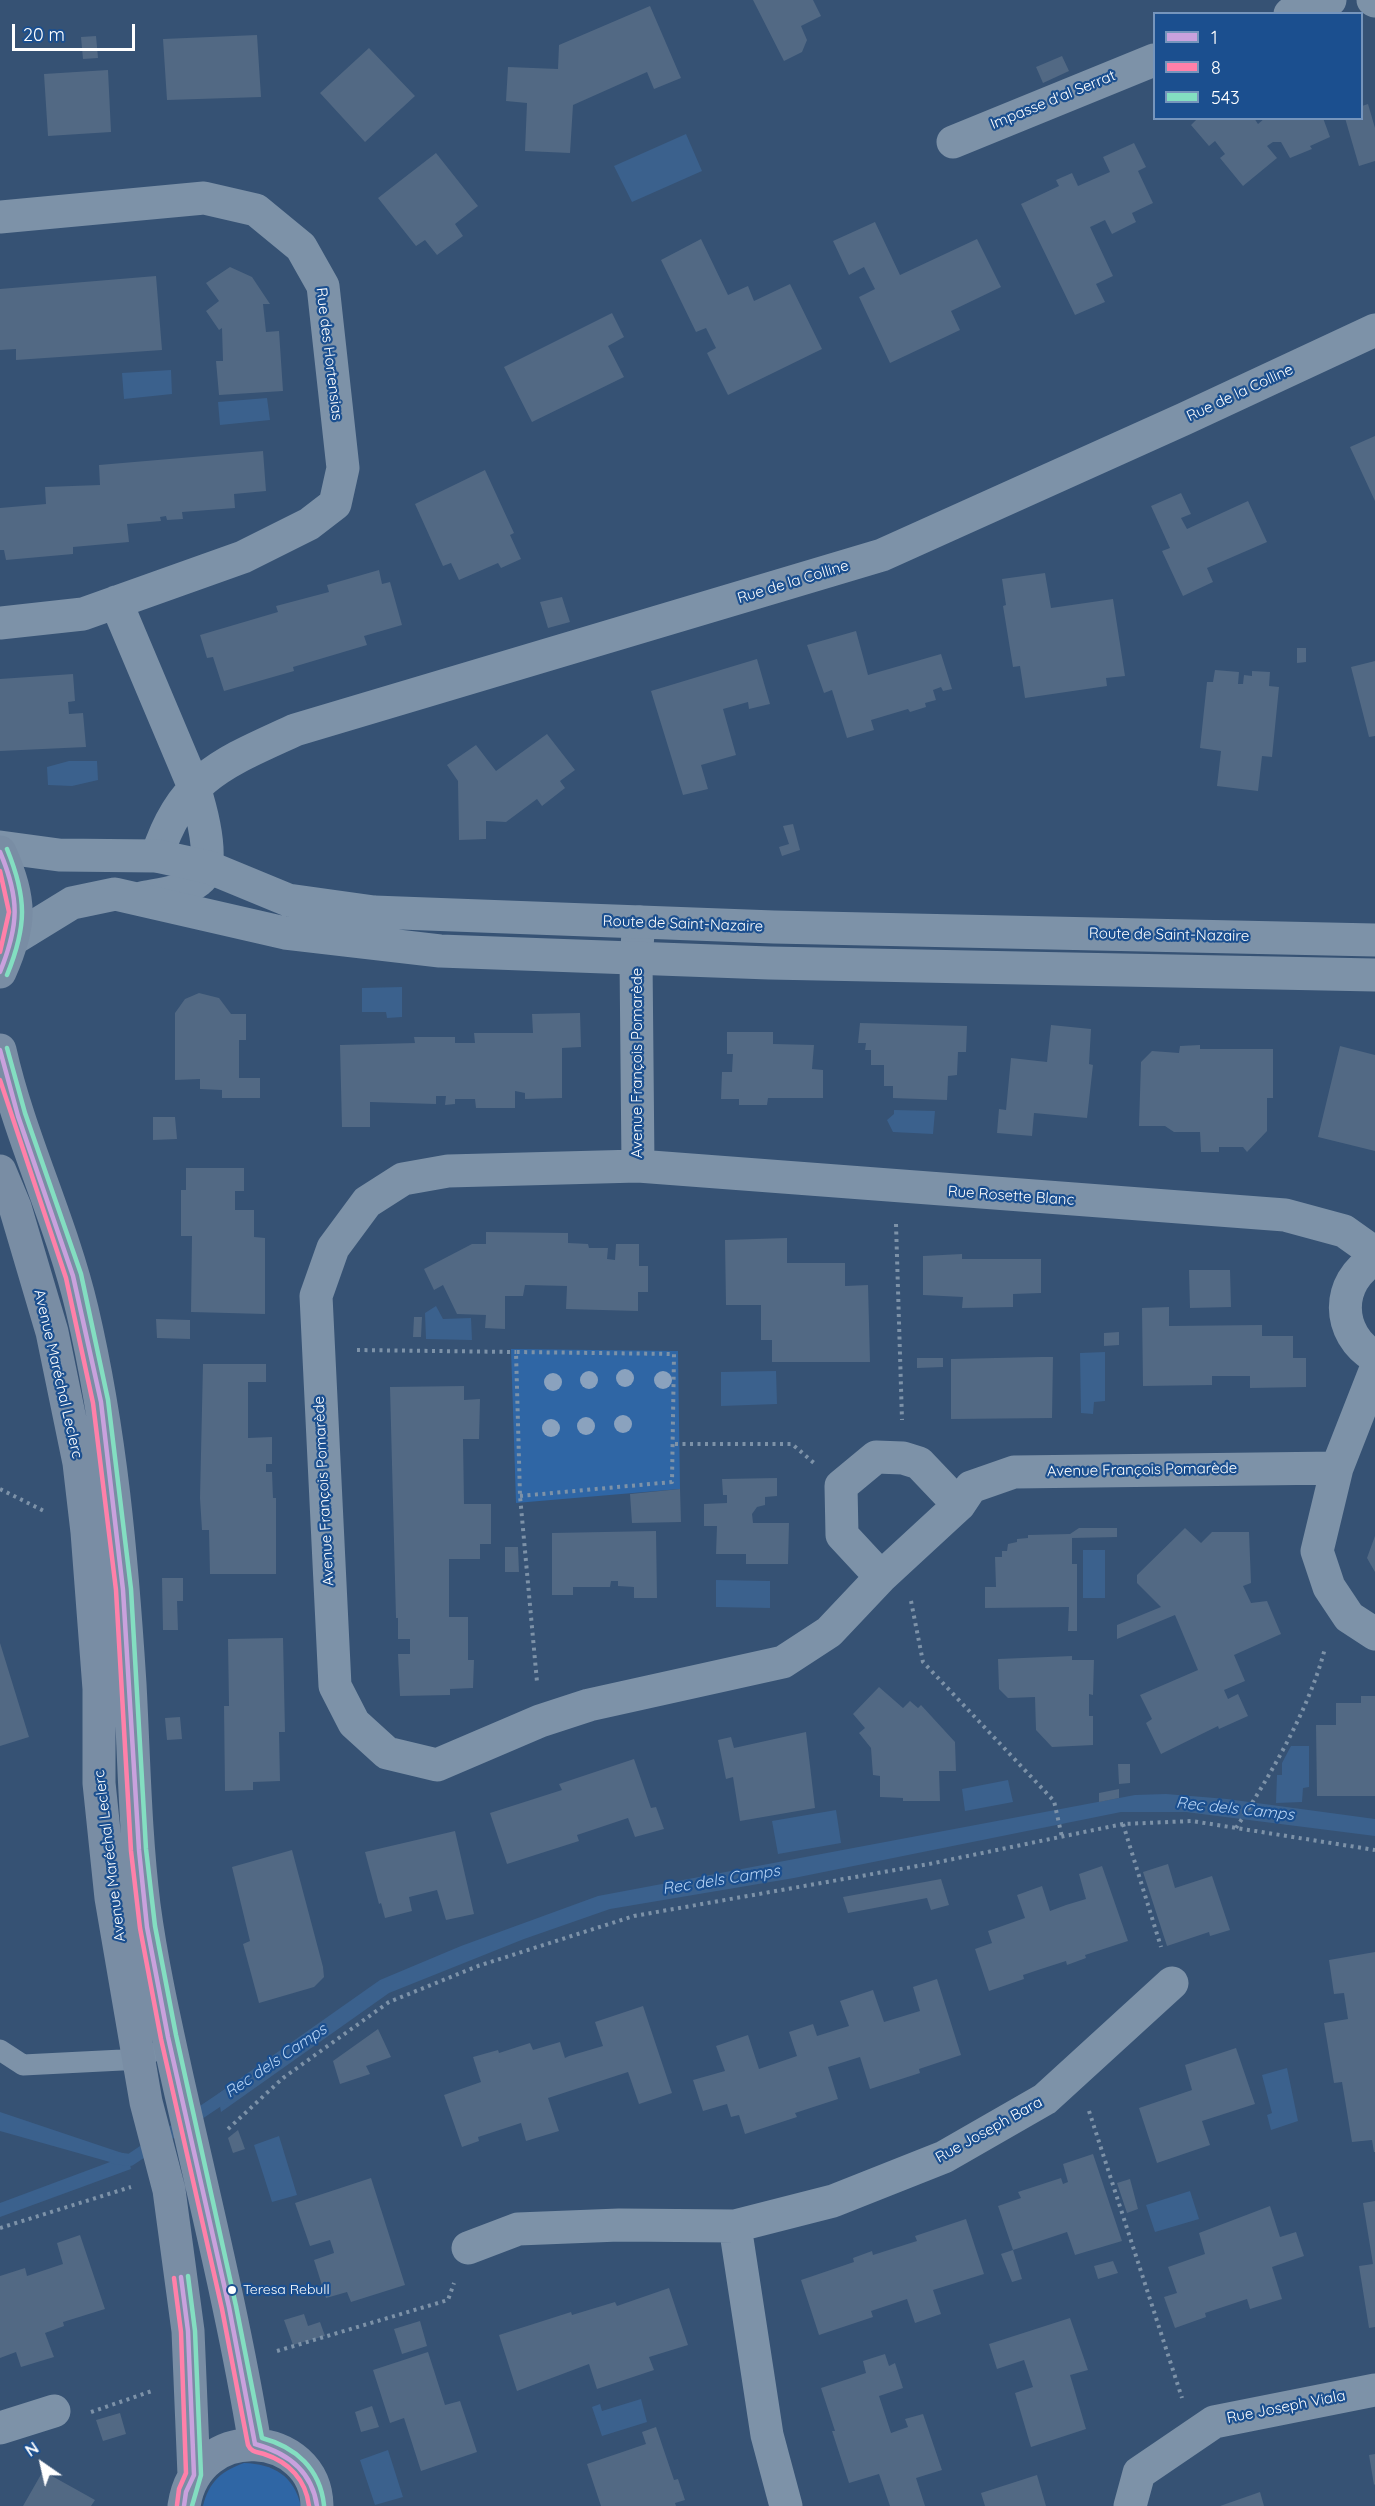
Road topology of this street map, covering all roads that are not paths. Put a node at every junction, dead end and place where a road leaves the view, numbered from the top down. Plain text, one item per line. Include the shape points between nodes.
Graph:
1 (1330, 0) edge
2 (1296, 12) edge
3 (1153, 61) edge
4 (953, 142) dead end
5 (0, 217) edge
6 (1375, 330) edge
7 (116, 602) junction
8 (0, 623) edge
9 (194, 787) junction
10 (0, 847) edge
11 (0, 852) edge
12 (157, 855) junction
13 (208, 867) junction
14 (142, 898) junction
15 (639, 922) junction
16 (15, 938) junction
17 (1375, 940) edge
18 (636, 958) junction
19 (0, 972) edge
20 (1375, 975) edge
21 (0, 1050) edge
22 (638, 1166) junction
23 (0, 1171) edge
24 (1375, 1253) edge
25 (1375, 1259) edge
26 (1375, 1357) edge
27 (1375, 1371) edge
28 (1337, 1468) junction
29 (959, 1505) junction
30 (892, 1567) junction
31 (1375, 1634) edge
32 (1172, 1983) road end
33 (170, 2045) junction
34 (0, 2050) edge
35 (138, 2058) junction
36 (735, 2226) junction
37 (468, 2248) dead end
38 (1375, 2390) edge
39 (54, 2411) dead end
40 (0, 2428) edge
41 (255, 2444) junction
42 (194, 2475) junction
43 (184, 2506) edge
44 (316, 2506) edge
45 (786, 2506) edge
46 (1130, 2506) edge

1 - 2 street
3 - 4 street, Impasse d'al Serrat
5 - 7 street, Rue des Hortensias via 204,198 256,210 301,247 323,286 343,468 335,504 309,524 243,556
6 - 9 street, Rue de la Colline via 882,555 296,730 222,764
7 - 8 street, Rue des Hortensias via 83,614
7 - 9 street
9 - 12 street, Rue de la Colline via 175,812
9 - 13 street via 203,817
10 - 12 street, Route de Saint-Nazaire via 59,855
11 - 16 main road via 12,877
12 - 13 street, Route de Saint-Nazaire
13 - 14 street via 201,879 186,887
13 - 15 street, Route de Saint-Nazaire via 288,900 374,912
14 - 16 street via 115,894 72,903
14 - 18 street via 285,933 376,945
15 - 17 street, Route de Saint-Nazaire
15 - 18 street, Avenue François Pomarède
16 - 19 main road
18 - 20 street
18 - 22 street, Avenue François Pomarède
21 - 33 main road, Avenue Maréchal Leclerc via 10,1094 54,1211 82,1309 115,1489 144,1901
22 - 24 street, Rue Rosette Blanc via 1285,1215 1344,1231
22 - 30 street, Avenue François Pomarède via 448,1171 403,1179 367,1202 333,1248 316,1296 317,1349 335,1686 354,1723 387,1753 437,1765 540,1721 589,1706 783,1662 829,1632
23 - 35 main road, Avenue Maréchal Leclerc via 15,1207 52,1332 79,1463 99,1689 99,1783 111,1898
25 - 26 street via 1352,1281 1345,1298 1345,1317 1351,1335
27 - 28 street
28 - 29 street, Avenue François Pomarède via 1014,1472 971,1487
28 - 31 street via 1317,1551 1329,1587 1349,1617
29 - 30 street, Avenue François Pomarède
29 - 30 street via 919,1462 903,1458 876,1457 841,1486 842,1535
32 - 36 street, Rue Joseph Bara via 1045,2100 944,2157 833,2201
33 - 35 lane
33 - 41 main road, Avenue Maréchal Leclerc via 242,2362
34 - 35 lane via 23,2065
35 - 42 main road, Avenue Maréchal Leclerc via 168,2190 189,2331
36 - 37 street, Rue Joseph Bara via 518,2229
36 - 45 street via 767,2435
38 - 46 street, Rue Joseph Viala via 1214,2422 1139,2473
39 - 40 street
41 - 42 main road via 214,2455
41 - 44 main road via 289,2456 302,2468 312,2483
42 - 43 main road

